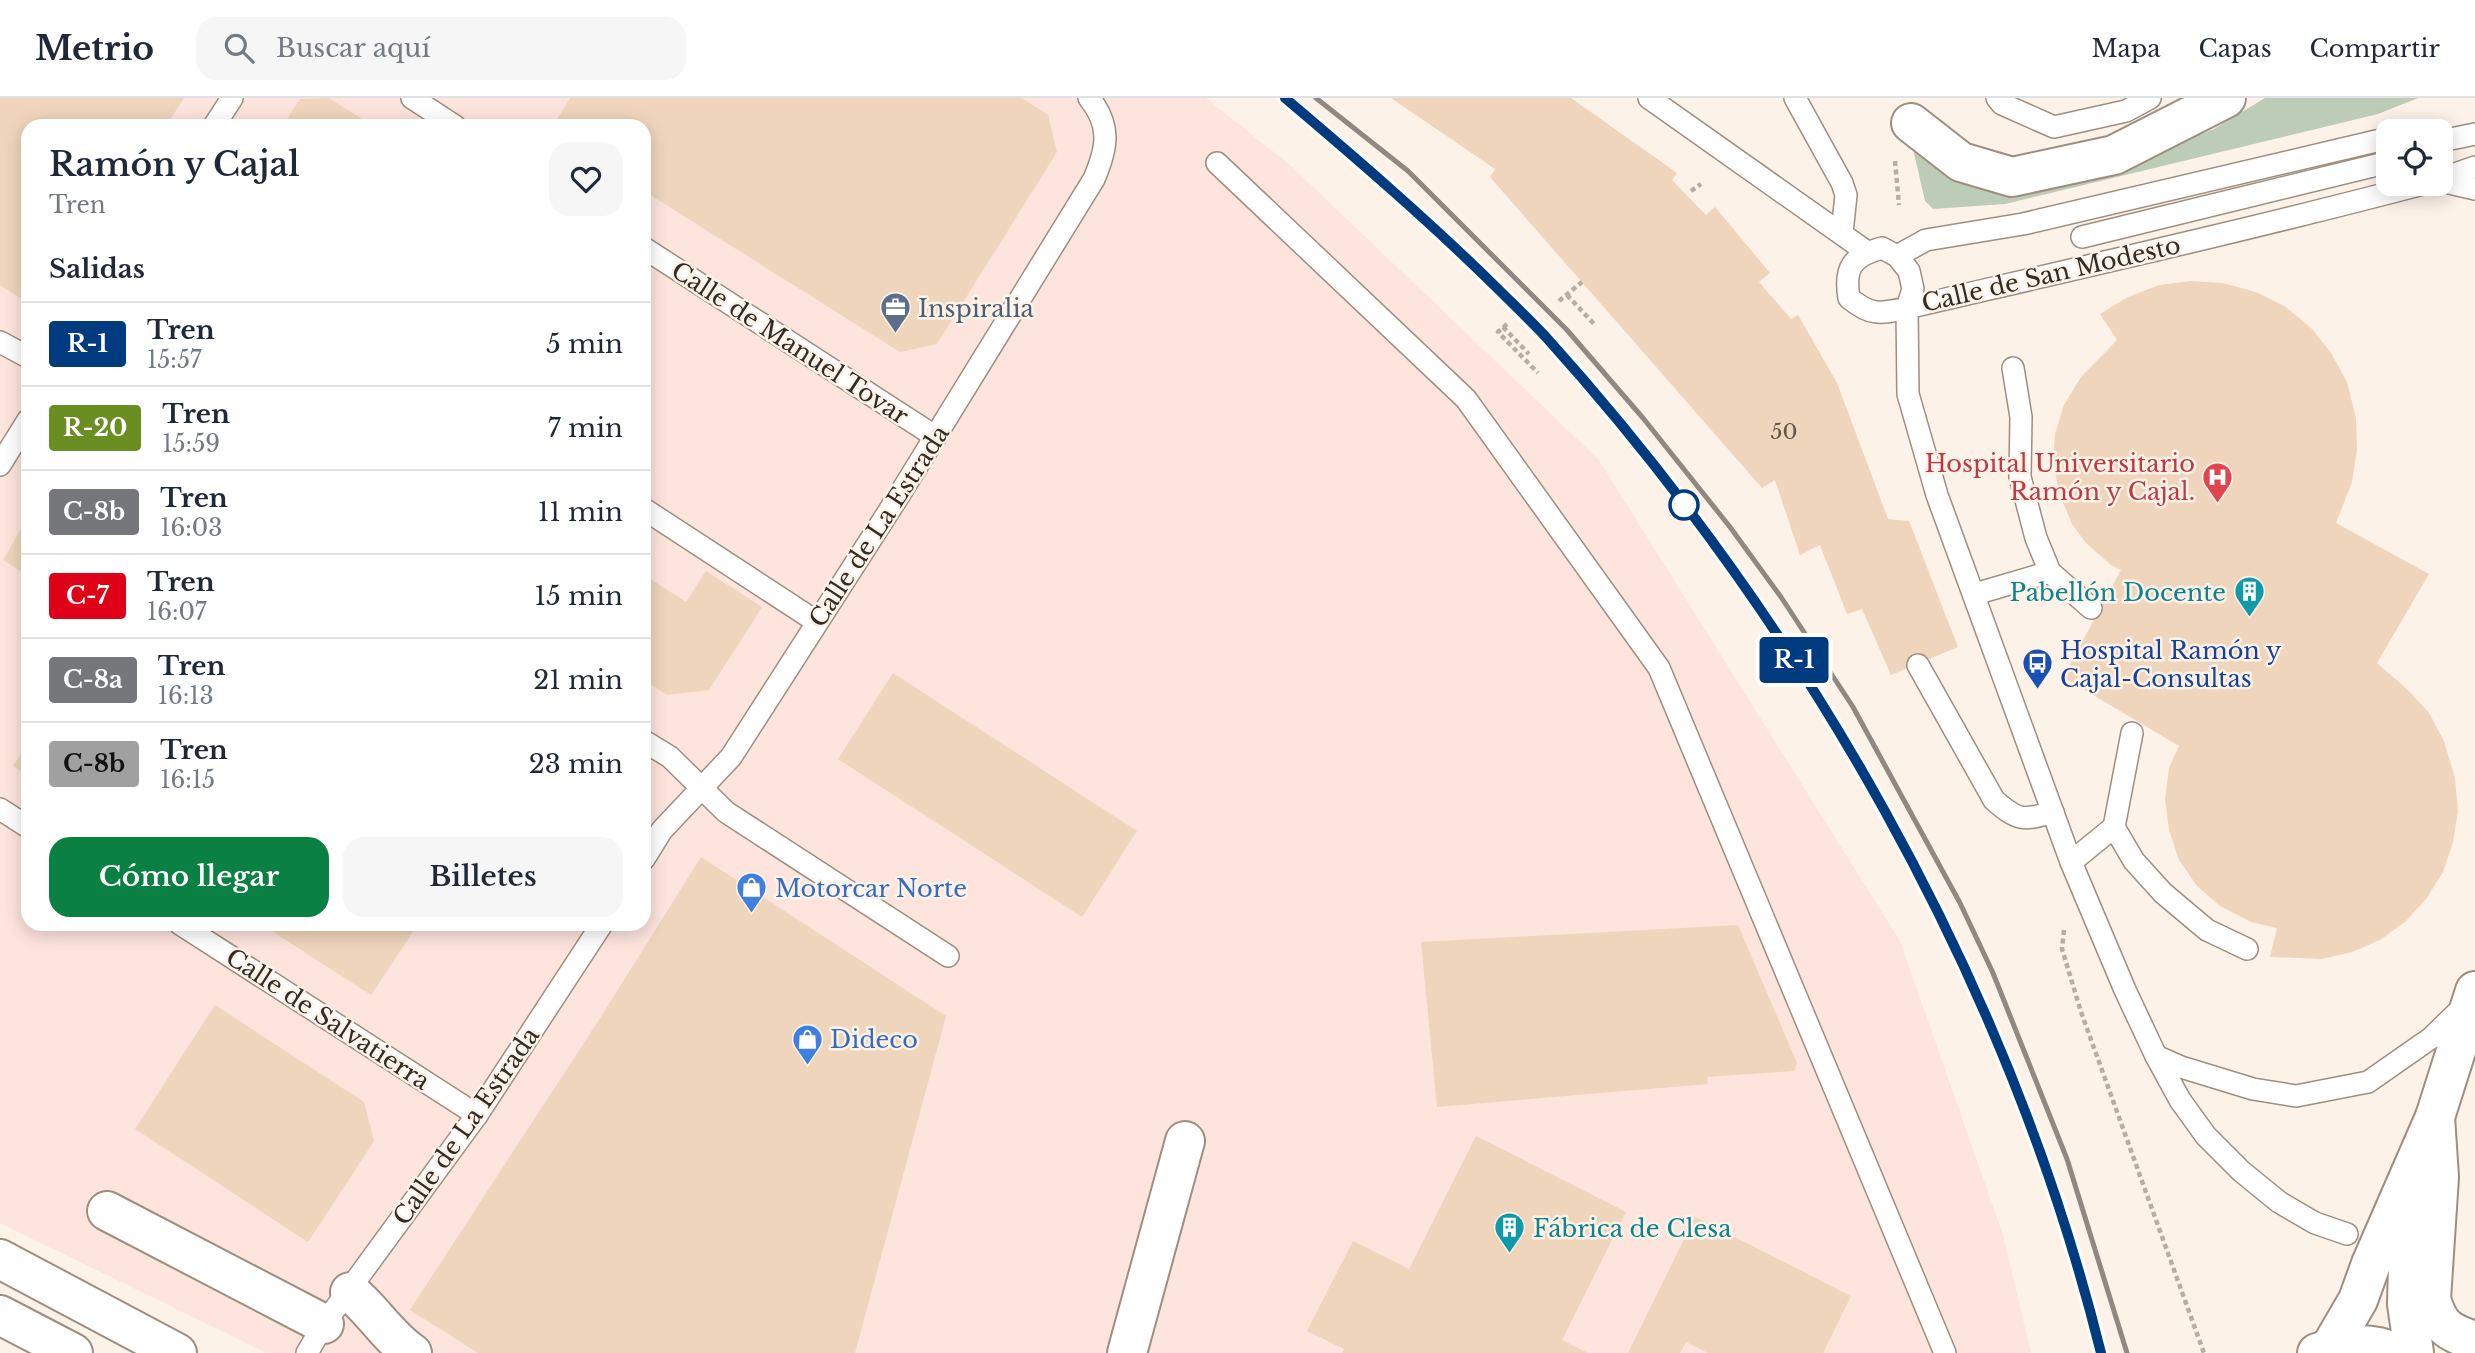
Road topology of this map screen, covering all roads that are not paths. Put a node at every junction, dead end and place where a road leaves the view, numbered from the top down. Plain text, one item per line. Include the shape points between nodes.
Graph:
1 (232, 98) edge
2 (412, 98) edge
3 (1089, 98) edge
4 (1649, 98) edge
5 (1796, 98) edge
6 (1997, 98) edge
7 (2151, 98) edge
8 (2226, 98) edge
9 (218, 119) edge
10 (444, 119) edge
11 (1911, 123) dead end
12 (2475, 134) edge
13 (2453, 139) edge
14 (2376, 141) edge
15 (1217, 163) dead end
16 (2376, 165) edge
17 (2475, 167) edge
18 (2453, 175) edge
19 (2453, 183) edge
20 (2475, 189) edge
21 (2376, 196) edge
22 (1842, 233) junction
23 (2082, 237) dead end
24 (1867, 252) junction
25 (651, 253) edge
26 (1897, 256) junction
27 (1907, 308) junction
28 (0, 342) edge
29 (21, 353) edge
30 (2013, 368) dead end
31 (21, 431) edge
32 (936, 437) junction
33 (0, 465) edge
34 (651, 514) edge
35 (2050, 572) junction
36 (1975, 594) junction
37 (2091, 608) dead end
38 (817, 622) junction
39 (1917, 665) dead end
40 (2132, 733) dead end
41 (651, 745) edge
42 (701, 790) junction
43 (0, 809) edge
44 (2053, 812) junction
45 (21, 822) edge
46 (2114, 827) junction
47 (651, 848) edge
48 (2071, 862) junction
49 (191, 931) edge
50 (596, 931) edge
51 (2247, 949) dead end
52 (948, 956) dead end
53 (2474, 994) edge
54 (2156, 1056) junction
55 (477, 1115) junction
56 (2435, 1117) junction
57 (1185, 1142) dead end
58 (107, 1212) dead end
59 (2347, 1234) dead end
60 (0, 1259) edge
61 (350, 1292) junction
62 (0, 1315) edge
63 (315, 1338) edge
64 (2475, 1340) edge
65 (2323, 1350) edge
66 (73, 1353) edge
67 (177, 1353) edge
68 (412, 1353) edge
69 (1127, 1353) edge
70 (1945, 1353) edge
71 (2395, 1353) edge
72 (2414, 1353) edge

1 - 9 lane
2 - 10 lane
3 - 32 lane, Calle de La Estrada via 1103,122 1106,141 1094,179
4 - 22 lane
5 - 22 lane via 1842,183 1846,195
6 - 7 lane via 2054,127 2126,111
8 - 11 main road via 2114,156 2012,177 1961,162
12 - 13 lane
14 - 26 lane via 2035,221 1926,240
15 - 70 lane via 1466,399 1659,668
16 - 23 lane, Calle de San Modesto
17 - 18 lane
19 - 20 lane
21 - 27 lane, Calle de San Modesto
22 - 24 lane
24 - 26 lane via 1882,248
24 - 27 lane via 1854,262 1846,278 1849,298 1865,311
25 - 32 lane, Calle de Manuel Tovar
26 - 27 lane via 1909,271 1913,289
27 - 36 lane, Calle de San Modesto via 1908,394 1937,495
28 - 29 lane
30 - 35 lane via 2021,417 2020,477
31 - 33 lane
32 - 38 lane, Calle de La Estrada
34 - 38 lane
35 - 36 lane
35 - 37 lane
36 - 44 lane, Calle de San Modesto
38 - 42 lane, Calle de La Estrada via 731,757
39 - 44 lane via 1994,800 2012,816 2032,818
40 - 46 lane
41 - 42 lane via 670,757
42 - 47 lane, Calle de La Estrada
42 - 52 lane via 726,812
43 - 45 lane
44 - 48 lane, Calle de San Modesto
46 - 48 lane
46 - 51 lane via 2134,861 2163,892 2207,930
48 - 54 lane, Calle de San Modesto
49 - 55 lane, Calle de Salvatierra
50 - 55 lane, Calle de La Estrada
53 - 54 lane via 2431,1038 2368,1082 2296,1096 2253,1089
53 - 56 main road
54 - 59 lane, Calle de San Modesto via 2206,1136 2241,1171 2279,1202 2315,1223
55 - 61 lane, Calle de La Estrada
56 - 64 main road via 2439,1177 2431,1299 2444,1326
56 - 65 main road via 2358,1300
56 - 72 main road via 2408,1266 2407,1304
57 - 69 main road
58 - 63 main road, Calle de La Estrada
60 - 67 main road
61 - 63 lane, Calle de La Estrada
61 - 68 main road
62 - 66 main road
65 - 71 main road via 2360,1345

